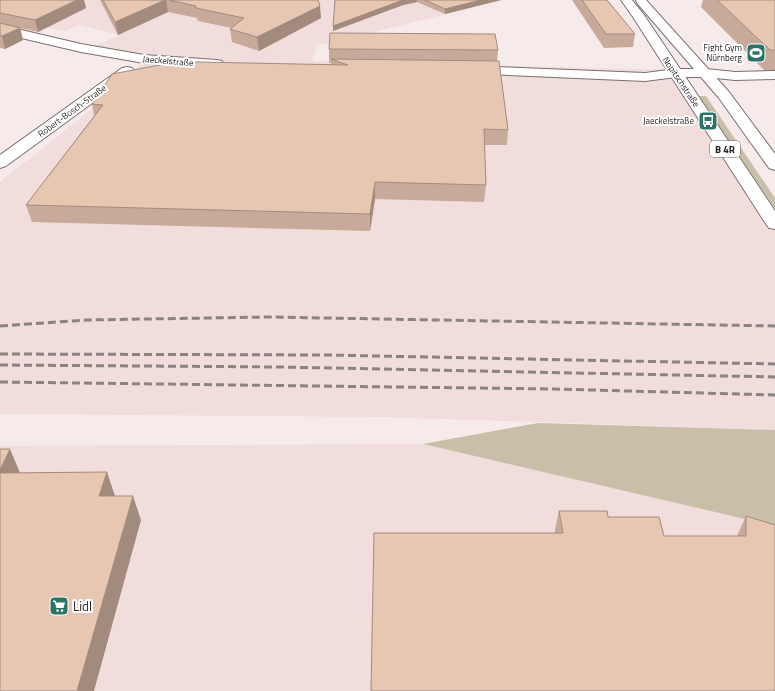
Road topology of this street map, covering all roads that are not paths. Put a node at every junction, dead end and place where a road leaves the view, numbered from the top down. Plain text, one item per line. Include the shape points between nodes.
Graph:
1 (626, 0) edge
2 (640, 0) edge
3 (0, 29) edge
4 (144, 59) junction
5 (232, 65) edge
6 (775, 68) edge
7 (461, 70) edge
8 (676, 73) junction
9 (706, 73) junction
10 (775, 75) edge
11 (0, 162) edge
12 (775, 165) edge
13 (775, 224) edge

1 - 8 street, Nopitschstraße / B 4R
2 - 9 street, Nopitschstraße / B 4R
3 - 4 street, Jaeckelstraße via 81,48
4 - 5 street, Jaeckelstraße
4 - 11 street, Robert-Bosch-Straße
6 - 9 street via 727,67
7 - 8 street via 645,77
8 - 9 street
8 - 13 street, Nopitschstraße / B 4R
9 - 10 street via 735,76
9 - 12 street, Nopitschstraße / B 4R

